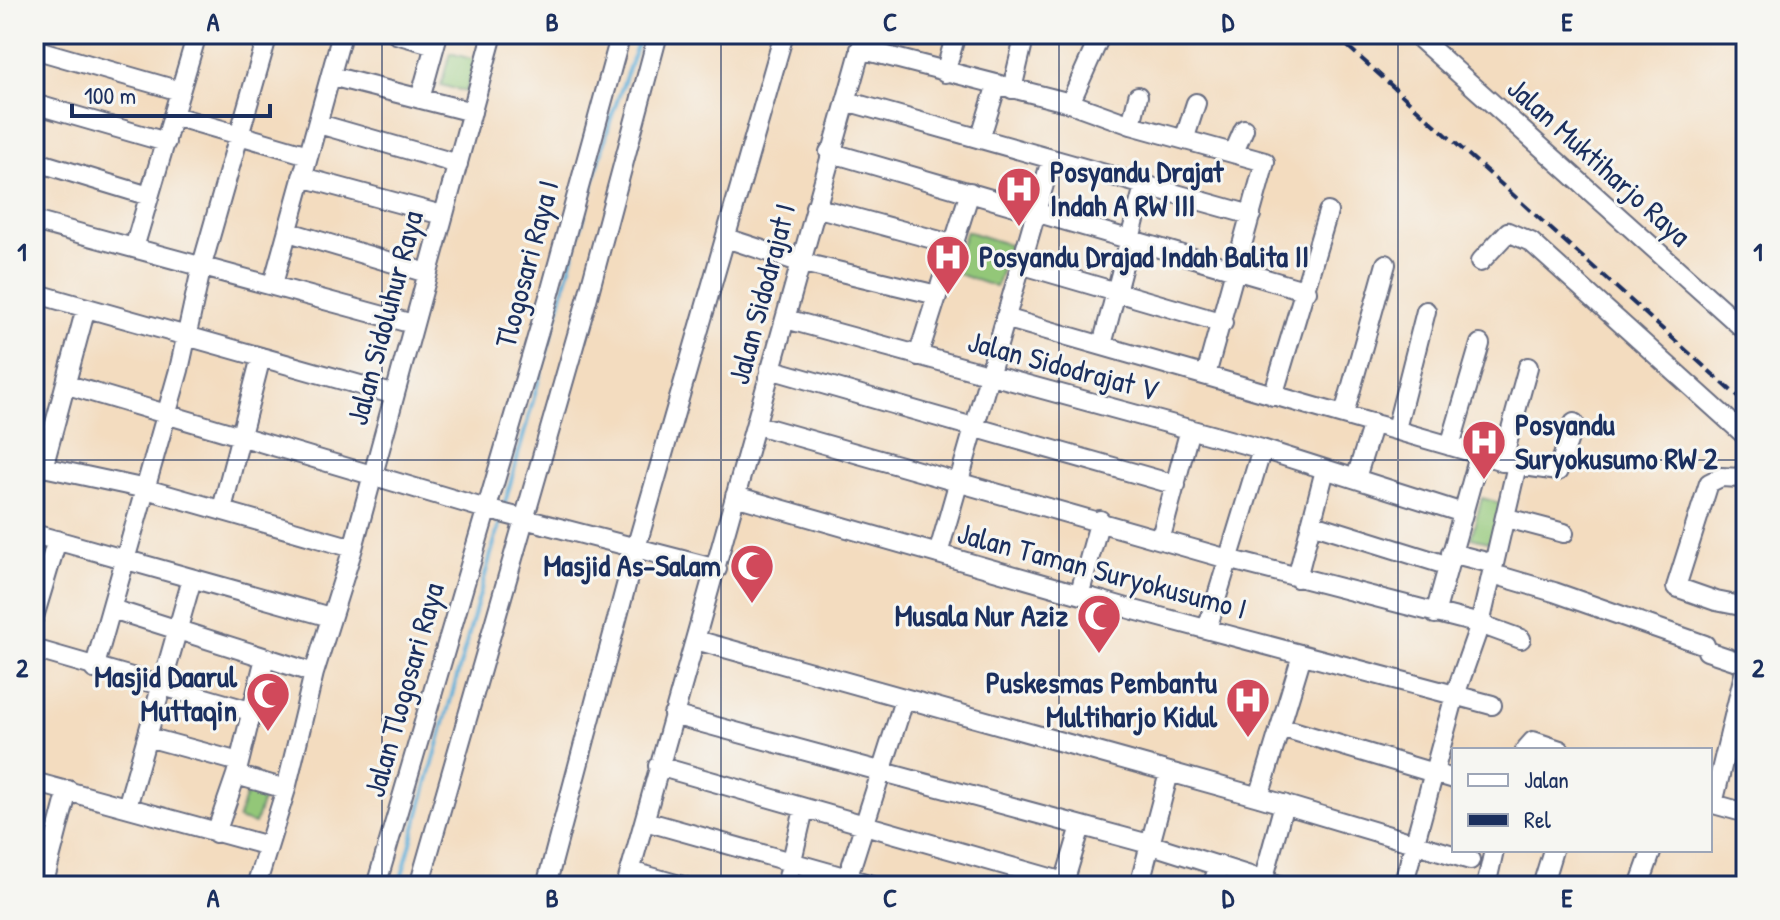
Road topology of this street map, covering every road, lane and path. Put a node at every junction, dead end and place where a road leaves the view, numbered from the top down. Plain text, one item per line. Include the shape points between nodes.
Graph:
1 (197, 34) edge
2 (268, 34) edge
3 (342, 34) edge
4 (396, 34) edge
5 (493, 34) edge
6 (621, 34) edge
7 (658, 34) edge
8 (784, 34) edge
9 (956, 34) edge
10 (1025, 34) edge
11 (1101, 34) edge
12 (1415, 34) edge
13 (436, 39) edge
14 (862, 42) edge
15 (34, 49) edge
16 (945, 73) junction
17 (331, 76) junction
18 (1004, 87) junction
19 (180, 91) junction
20 (1138, 96) dead end
21 (420, 99) junction
22 (846, 101) junction
23 (1070, 103) junction
24 (1196, 103) dead end
25 (34, 104) edge
26 (472, 112) junction
27 (174, 116) junction
28 (319, 124) junction
29 (1131, 125) junction
30 (1244, 129) dead end
31 (240, 135) junction
32 (1185, 137) junction
33 (980, 139) junction
34 (166, 142) junction
35 (829, 152) junction
36 (1234, 152) junction
37 (308, 155) junction
38 (1051, 160) junction
39 (34, 161) edge
40 (458, 164) junction
41 (302, 177) junction
42 (1144, 186) junction
43 (970, 192) junction
44 (149, 196) junction
45 (815, 207) junction
46 (1035, 211) junction
47 (1328, 212) dead end
48 (442, 215) junction
49 (1251, 215) junction
50 (34, 221) edge
51 (289, 232) junction
52 (726, 238) junction
53 (1128, 239) junction
54 (955, 245) junction
55 (134, 248) junction
56 (799, 262) junction
57 (1480, 262) dead end
58 (1020, 264) junction
59 (1386, 264) dead end
60 (202, 265) junction
61 (1238, 269) junction
62 (427, 273) junction
63 (273, 284) junction
64 (1115, 291) junction
65 (1307, 291) junction
66 (34, 293) edge
67 (937, 295) junction
68 (86, 308) junction
69 (1426, 311) dead end
70 (1005, 318) junction
71 (786, 319) junction
72 (1223, 323) junction
73 (1744, 323) edge
74 (413, 324) junction
75 (187, 335) junction
76 (1480, 344) dead end
77 (1102, 345) junction
78 (918, 356) junction
79 (261, 357) junction
80 (1528, 367) dead end
81 (770, 369) junction
82 (988, 375) junction
83 (1206, 375) junction
84 (68, 385) junction
85 (392, 394) junction
86 (1273, 396) junction
87 (166, 413) junction
88 (1344, 414) junction
89 (1373, 423) junction
90 (1574, 423) dead end
91 (757, 425) junction
92 (973, 428) junction
93 (1190, 429) junction
94 (1396, 429) junction
95 (241, 435) junction
96 (1746, 436) edge
97 (1450, 446) junction
98 (1262, 449) junction
99 (1479, 456) junction
100 (1510, 463) junction
101 (38, 467) edge
102 (1746, 469) edge
103 (1325, 470) junction
104 (373, 474) junction
105 (1356, 478) junction
106 (959, 480) junction
107 (1176, 485) junction
108 (146, 489) junction
109 (735, 496) junction
110 (222, 509) junction
111 (488, 509) junction
112 (1463, 513) junction
113 (520, 516) junction
114 (1507, 518) junction
115 (1100, 520) junction
116 (1311, 523) junction
117 (1564, 533) dead end
118 (34, 534) edge
119 (1161, 537) junction
120 (57, 540) junction
121 (353, 548) junction
122 (636, 548) junction
123 (938, 554) junction
124 (125, 559) junction
125 (1228, 559) junction
126 (1448, 559) junction
127 (717, 569) junction
128 (1493, 569) junction
129 (1297, 578) junction
130 (192, 579) junction
131 (37, 591) edge
132 (1080, 592) junction
133 (1746, 607) edge
134 (112, 609) junction
135 (1435, 614) junction
136 (34, 617) edge
137 (330, 617) junction
138 (1480, 624) junction
139 (1207, 629) junction
140 (178, 631) junction
141 (1521, 639) dead end
142 (696, 640) junction
143 (34, 649) edge
144 (1302, 655) junction
145 (265, 658) junction
146 (1746, 665) edge
147 (94, 669) junction
148 (314, 673) junction
149 (163, 686) junction
150 (1455, 695) junction
151 (904, 700) junction
152 (1492, 705) dead end
153 (250, 711) junction
154 (673, 715) junction
155 (1280, 727) junction
156 (147, 737) junction
157 (1527, 748) edge
158 (1554, 748) edge
159 (658, 766) junction
160 (238, 769) junction
161 (1169, 773) junction
162 (881, 774) junction
163 (1434, 774) junction
164 (1452, 778) edge
165 (34, 782) edge
166 (286, 789) junction
167 (68, 790) junction
168 (1259, 797) junction
169 (1712, 803) edge
170 (1284, 804) junction
171 (127, 807) junction
172 (804, 809) junction
173 (1746, 813) edge
174 (645, 821) junction
175 (1081, 826) junction
176 (864, 827) junction
177 (216, 833) junction
178 (1149, 844) junction
179 (1416, 844) junction
180 (268, 846) junction
181 (1552, 852) edge
182 (1651, 852) edge
183 (1492, 858) edge
184 (1470, 860) dead end
185 (793, 864) junction
186 (1219, 865) junction
187 (628, 879) edge
188 (1263, 881) junction
189 (846, 882) edge
190 (34, 884) edge
191 (1063, 884) edge
192 (42, 886) edge
193 (256, 886) edge
194 (376, 886) edge
195 (419, 886) edge
196 (546, 886) edge
197 (683, 886) edge
198 (786, 886) edge
199 (876, 886) edge
200 (1139, 886) edge
201 (1212, 886) edge
202 (1282, 886) edge
203 (1403, 886) edge
204 (1486, 886) edge
205 (1542, 886) edge
206 (1639, 886) edge

1 - 19 street
2 - 31 street
3 - 17 street
4 - 13 street
5 - 26 street, Jalan Sidoluhur Raya
6 - 111 street, Tlogosari Raya I
7 - 113 street
8 - 52 street
9 - 16 street
10 - 18 street
11 - 23 street
12 - 73 street, Jalan Muktiharjo Raya
13 - 21 street
14 - 16 street
14 - 22 street, Jalan Sidodrajat I
15 - 19 street
16 - 18 street
17 - 21 street
17 - 28 street
18 - 23 street
18 - 33 street
19 - 27 street
20 - 29 street
21 - 26 street
22 - 33 street
22 - 35 street, Jalan Sidodrajat I
23 - 29 street
24 - 32 street
25 - 34 street
26 - 40 street, Jalan Sidoluhur Raya
27 - 31 street
27 - 34 street
28 - 37 street
28 - 40 street
29 - 32 street
30 - 36 street
31 - 37 street
31 - 60 street
32 - 36 street
33 - 38 street
34 - 44 street
35 - 43 street
35 - 45 street, Jalan Sidodrajat I
36 - 49 street via 1265,165
37 - 41 street
38 - 42 street
38 - 46 street
39 - 44 street
40 - 48 street, Jalan Sidoluhur Raya
41 - 48 street
41 - 51 street
42 - 49 street
42 - 53 street
43 - 46 street
43 - 54 street
44 - 55 street
45 - 54 street
45 - 56 street, Jalan Sidodrajat I
46 - 53 street
46 - 58 street
47 - 65 street
48 - 62 street, Jalan Sidoluhur Raya
49 - 61 street
50 - 55 street
51 - 62 street
51 - 63 street
52 - 56 street
52 - 122 street
53 - 61 street
53 - 64 street
54 - 67 street
55 - 60 street
56 - 67 street
56 - 71 street, Jalan Sidodrajat I
57 - 96 street via 1508,232 1531,242
58 - 64 street
58 - 70 street
59 - 88 street
60 - 63 street
60 - 75 street
61 - 65 street
61 - 72 street
62 - 74 street, Jalan Sidoluhur Raya
63 - 74 street
64 - 72 street
64 - 77 street
65 - 86 street
66 - 68 street
67 - 78 street
68 - 75 street
68 - 84 street
69 - 94 street
70 - 77 street
70 - 82 street
71 - 78 street, Jalan Sidodrajat V
71 - 81 street, Jalan Sidodrajat I
72 - 83 street
74 - 85 street, Jalan Sidoluhur Raya
75 - 79 street
75 - 87 street
76 - 97 street
77 - 83 street
78 - 82 street, Jalan Sidodrajat V
79 - 85 street
79 - 95 street
80 - 100 street
81 - 91 street, Jalan Sidodrajat I
81 - 92 street
82 - 92 street
82 - 93 street, Jalan Sidodrajat V
83 - 86 street
84 - 87 street
84 - 101 street
85 - 104 street, Jalan Sidoluhur Raya
86 - 88 street
87 - 95 street
87 - 108 street
88 - 89 street
89 - 94 street
89 - 105 street
90 - 100 street via 1559,470
91 - 106 street
91 - 109 street, Jalan Sidodrajat I
92 - 106 street
92 - 107 street
93 - 98 street, Jalan Sidodrajat V
93 - 107 street
94 - 97 street
95 - 104 street
95 - 110 street
97 - 99 street
98 - 103 street, Jalan Sidodrajat V
98 - 125 street
99 - 100 street
99 - 112 street
100 - 114 street
101 - 108 street
102 - 133 street via 1741,478 1721,477 1709,483 1676,587
103 - 105 street, Jalan Sidodrajat V
103 - 116 street
104 - 111 street
104 - 121 street, Jalan Sidoluhur Raya
105 - 112 street, Jalan Sidodrajat V
106 - 115 street
106 - 123 street
107 - 119 street
108 - 110 street
108 - 124 street
109 - 123 street, Jalan Taman Suryokusumo I
109 - 127 street, Jalan Sidodrajat I
110 - 121 street
111 - 113 street
111 - 194 street, Jalan Tlogosari Raya
112 - 126 street
113 - 122 street
113 - 195 street
114 - 117 street
114 - 128 street
115 - 119 street
115 - 132 street
116 - 126 street
116 - 129 street
118 - 120 street
119 - 125 street
120 - 124 street
120 - 131 street
121 - 137 street, Jalan Sidoluhur Raya
122 - 127 street
122 - 196 street
123 - 132 street, Jalan Taman Suryokusumo I
124 - 130 street
124 - 134 street
125 - 129 street
125 - 139 street
126 - 128 street
126 - 135 street
127 - 142 street, Jalan Sidodrajat I
128 - 138 street
128 - 146 street via 1705,645 1707,651
129 - 135 street
130 - 137 street
130 - 140 street
131 - 136 street
132 - 139 street, Jalan Taman Suryokusumo I
134 - 140 street
134 - 147 street
135 - 138 street
137 - 148 street, Jalan Sidoluhur Raya
138 - 141 street
138 - 150 street
139 - 144 street, Jalan Taman Suryokusumo I
140 - 145 street
140 - 149 street
142 - 151 street
142 - 154 street, Jalan Sidodrajat I
143 - 147 street
144 - 150 street, Jalan Taman Suryokusumo I
144 - 155 street
145 - 148 street
145 - 153 street
146 - 169 street
147 - 149 street
148 - 166 street, Jalan Sidoluhur Raya
149 - 153 street
149 - 156 street
150 - 152 street, Jalan Taman Suryokusumo I
150 - 163 street
151 - 161 street
151 - 162 street
153 - 160 street
154 - 159 street, Jalan Sidodrajat I
154 - 162 street
155 - 163 street
155 - 168 street
156 - 160 street
156 - 171 street
157 - 158 street via 1533,741
159 - 172 street
159 - 174 street, Jalan Sidodrajat I
160 - 166 street
160 - 177 street
161 - 168 street
161 - 178 street
162 - 175 street
162 - 176 street
163 - 164 street
163 - 179 street
165 - 167 street
166 - 180 street, Jalan Sidoluhur Raya
167 - 171 street
167 - 192 street
168 - 170 street
169 - 173 street
170 - 179 street
170 - 188 street
171 - 177 street
172 - 176 street
172 - 185 street
174 - 185 street
174 - 187 street, Jalan Sidodrajat I
175 - 178 street
175 - 191 street
176 - 189 street
176 - 191 street
177 - 180 street
178 - 186 street
178 - 200 street
179 - 184 street
179 - 203 street
180 - 193 street, Jalan Sidoluhur Raya
181 - 205 street
182 - 206 street
183 - 204 street
185 - 189 street
185 - 198 street
186 - 188 street
186 - 201 street
187 - 197 street
188 - 202 street
189 - 199 street
190 - 192 street

